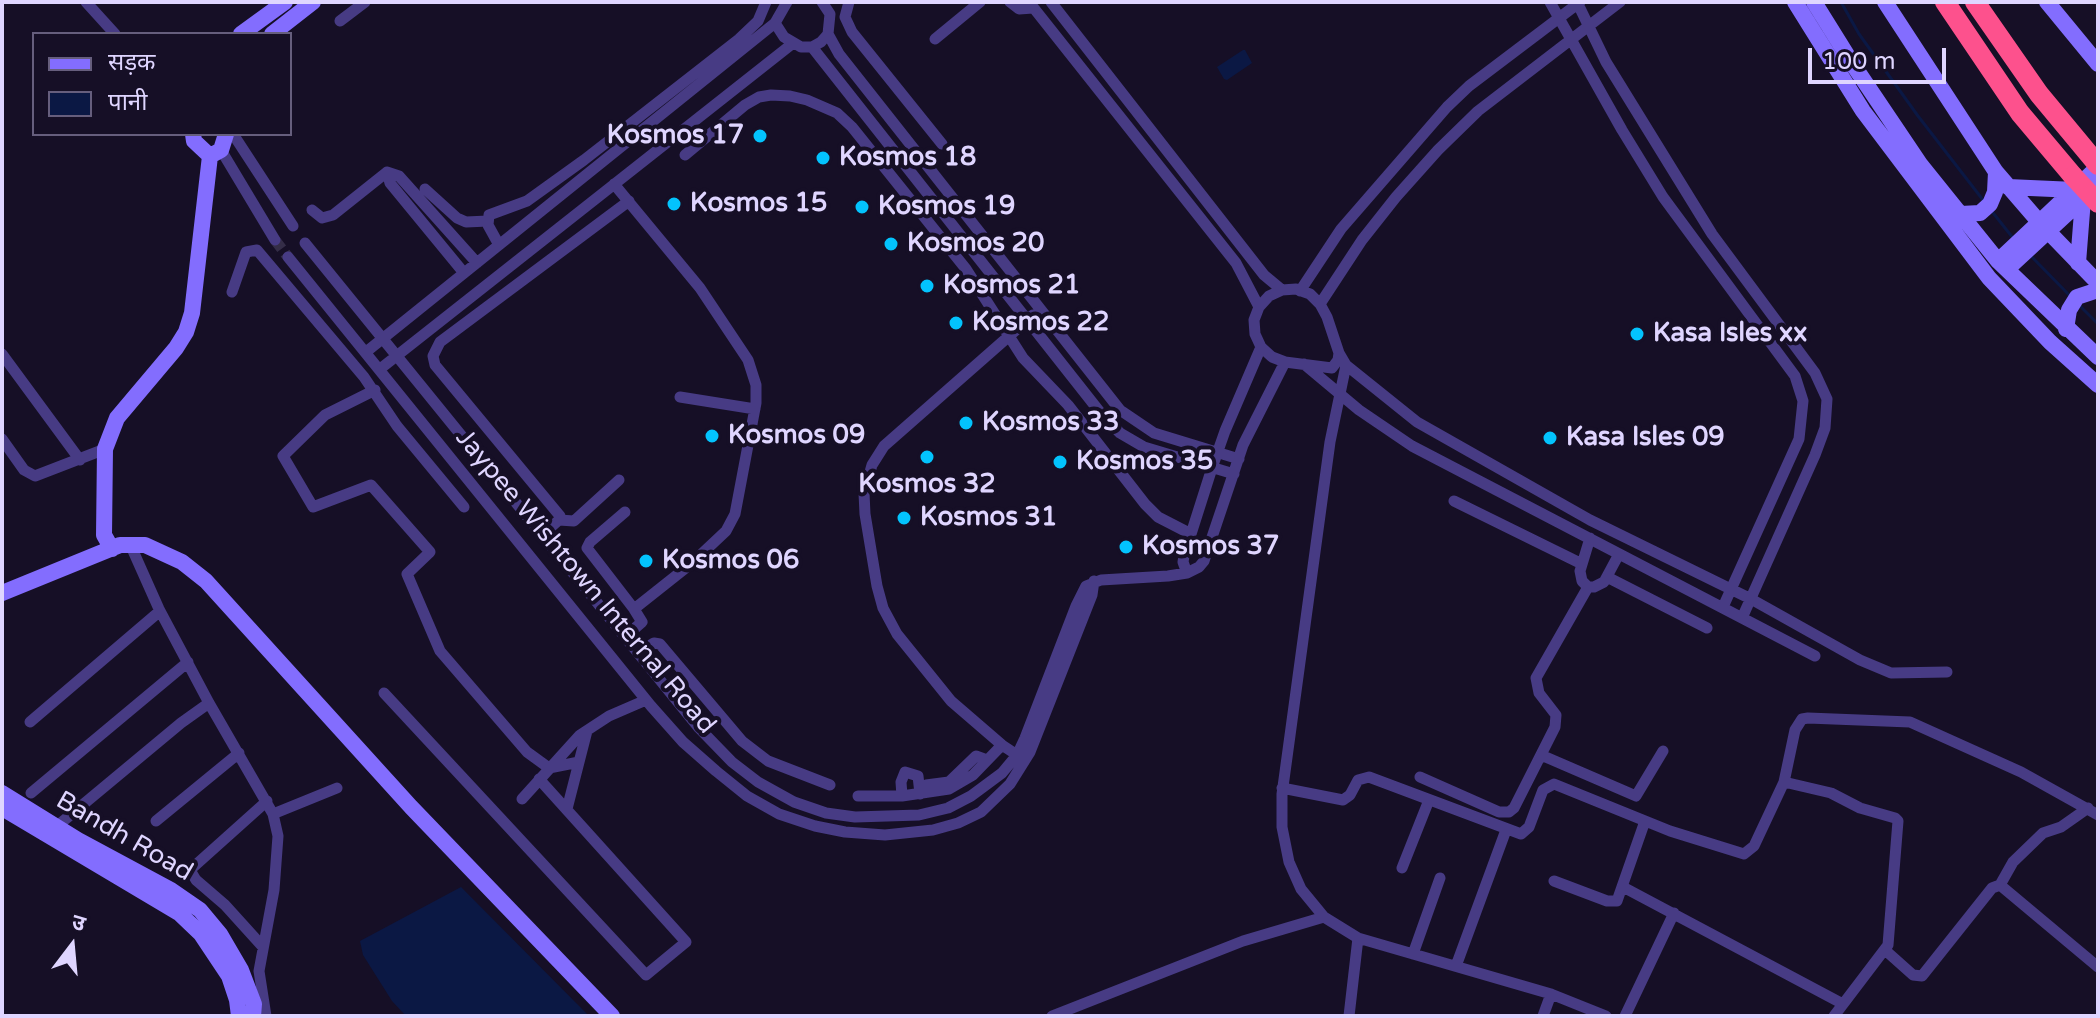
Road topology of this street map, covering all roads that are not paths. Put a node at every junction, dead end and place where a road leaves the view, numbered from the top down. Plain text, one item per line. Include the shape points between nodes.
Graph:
1 (86, 2) edge
2 (285, 2) edge
3 (313, 2) edge
4 (365, 2) edge
5 (766, 2) edge
6 (787, 2) edge
7 (822, 2) edge
8 (849, 2) edge
9 (980, 2) edge
10 (1010, 2) edge
11 (1051, 2) edge
12 (1550, 2) edge
13 (1579, 2) edge
14 (1620, 2) edge
15 (1795, 2) edge
16 (1814, 2) edge
17 (1885, 2) edge
18 (1945, 2) edge
19 (1975, 2) edge
20 (2047, 2) edge
21 (1031, 5) edge
22 (1559, 18) junction
23 (340, 21) dead end
24 (775, 23) junction
25 (1588, 25) junction
26 (113, 32) edge
27 (244, 32) edge
28 (275, 32) edge
29 (828, 34) junction
30 (1571, 38) junction
31 (935, 39) dead end
32 (792, 44) junction
33 (812, 47) junction
34 (2098, 64) edge
35 (733, 90) junction
36 (745, 105) junction
37 (193, 136) edge
38 (234, 136) edge
39 (942, 144) dead end
40 (219, 147) edge
41 (685, 155) dead end
42 (2096, 163) edge
43 (387, 172) junction
44 (1996, 172) junction
45 (1674, 173) junction
46 (1653, 182) junction
47 (614, 184) junction
48 (2098, 185) edge
49 (2008, 187) junction
50 (425, 189) dead end
51 (2082, 192) edge
52 (629, 201) junction
53 (312, 210) dead end
54 (1961, 214) junction
55 (488, 221) junction
56 (293, 226) dead end
57 (2044, 227) junction
58 (275, 240) tunnel mouth
59 (305, 243) dead end
60 (499, 245) junction
61 (288, 257) tunnel mouth
62 (477, 263) junction
63 (2078, 263) junction
64 (2002, 265) junction
65 (464, 273) junction
66 (2098, 283) edge
67 (1282, 290) junction
68 (2098, 290) edge
69 (1300, 291) junction
70 (232, 292) dead end
71 (1320, 304) junction
72 (1016, 305) junction
73 (1259, 307) junction
74 (1041, 308) junction
75 (1000, 318) junction
76 (1028, 319) junction
77 (2066, 329) junction
78 (1009, 335) junction
79 (382, 340) junction
80 (1261, 347) junction
81 (366, 352) junction
82 (1339, 353) junction
83 (2, 354) edge
84 (395, 357) junction
85 (2098, 357) edge
86 (1285, 362) junction
87 (1304, 364) junction
88 (1346, 365) junction
89 (380, 369) junction
90 (2098, 385) edge
91 (375, 390) junction
92 (1338, 393) junction
93 (680, 397) dead end
94 (755, 409) junction
95 (2, 439) edge
96 (105, 449) junction
97 (1218, 452) junction
98 (1239, 459) junction
99 (80, 460) junction
100 (1212, 468) junction
101 (1234, 474) junction
102 (619, 480) dead end
103 (1454, 501) dead end
104 (464, 507) dead end
105 (625, 512) dead end
106 (559, 520) junction
107 (1191, 534) junction
108 (542, 535) junction
109 (1590, 538) junction
110 (130, 544) junction
111 (112, 549) junction
112 (1619, 554) junction
113 (1582, 564) junction
114 (1187, 573) junction
115 (1607, 577) junction
116 (1094, 581) junction
117 (1588, 587) junction
118 (1731, 589) junction
119 (3, 590) edge
120 (1751, 599) junction
121 (1723, 607) junction
122 (634, 609) junction
123 (160, 611) junction
124 (1742, 618) junction
125 (1707, 628) dead end
126 (626, 636) junction
127 (638, 653) junction
128 (1815, 656) dead end
129 (188, 662) junction
130 (1947, 672) dead end
131 (384, 693) dead end
132 (646, 700) junction
133 (209, 703) junction
134 (30, 722) dead end
135 (587, 730) junction
136 (1002, 745) junction
137 (1663, 751) dead end
138 (239, 753) junction
139 (1017, 755) junction
140 (1541, 755) junction
141 (579, 762) junction
142 (732, 762) junction
143 (549, 768) junction
144 (716, 771) junction
145 (1420, 777) dead end
146 (539, 779) junction
147 (1784, 782) junction
148 (830, 785) dead end
149 (337, 788) dead end
150 (1282, 788) junction
151 (923, 789) junction
152 (2, 793) edge
153 (31, 793) dead end
154 (858, 796) dead end
155 (902, 796) junction
156 (522, 799) dead end
157 (1429, 800) junction
158 (267, 801) junction
159 (2, 808) edge
160 (567, 809) junction
161 (2093, 811) edge
162 (273, 814) junction
163 (156, 821) dead end
164 (1645, 821) junction
165 (56, 827) junction
166 (1506, 830) junction
167 (1402, 868) dead end
168 (1440, 878) dead end
169 (1554, 881) dead end
170 (2000, 885) junction
171 (1623, 887) junction
172 (1674, 913) junction
173 (1324, 917) junction
174 (1358, 938) junction
175 (263, 947) junction
176 (1885, 950) junction
177 (1413, 954) junction
178 (1456, 966) junction
179 (2098, 967) edge
180 (1551, 994) junction
181 (1843, 1004) junction
182 (239, 1016) edge
183 (253, 1016) edge
184 (266, 1016) edge
185 (612, 1016) edge
186 (1052, 1016) edge
187 (1349, 1016) edge
188 (1543, 1016) edge
189 (1606, 1016) edge
190 (1625, 1016) edge
191 (1834, 1016) edge

1 - 26 street
2 - 27 street
3 - 28 street
4 - 23 street
5 - 55 street via 758,21 739,39 561,176 519,205 489,215
6 - 24 street
7 - 29 street via 830,14
8 - 39 street via 845,17 852,32
9 - 31 street
10 - 21 street via 1019,9
11 - 67 street via 1264,275
12 - 22 street
13 - 22 street
13 - 25 street
14 - 25 street
15 - 90 street via 1897,160 1989,278
16 - 54 street via 1920,164
17 - 44 street
18 - 51 highway via 2020,113
19 - 42 highway via 2039,94
20 - 34 street
21 - 73 street via 1236,263
22 - 30 street
22 - 69 street via 1447,107 1341,229
24 - 32 street
24 - 60 street
25 - 30 street
25 - 45 street
29 - 33 street
29 - 74 street
30 - 46 street
30 - 71 street via 1478,111 1438,150 1370,229
32 - 33 street
32 - 35 street
33 - 72 street
35 - 36 street
35 - 47 street
36 - 41 street
36 - 75 street via 771,95 790,96 837,113
37 - 40 street via 194,141
38 - 56 street
40 - 58 street
40 - 96 street via 186,332 117,418
42 - 51 street
43 - 53 street via 333,215 322,218
43 - 62 street via 399,176
43 - 65 street via 390,183
44 - 49 street
44 - 54 street via 1995,192 1985,209
45 - 46 street
45 - 120 street via 1712,234 1815,373 1827,399 1825,428 1815,455
46 - 118 street via 1795,376 1803,401 1799,439
47 - 52 street
47 - 84 street
48 - 51 street
49 - 51 street
49 - 57 street
50 - 55 street via 457,218
51 - 57 street
51 - 63 street
52 - 94 street via 700,288 748,360 756,385
52 - 106 street via 440,342 433,356
54 - 64 street
55 - 60 street
57 - 63 street
57 - 64 street
59 - 79 street, Jaypee Wishtown Internal Road
60 - 62 street
61 - 81 street, Jaypee Wishtown Internal Road
62 - 65 street
63 - 66 street
64 - 77 street
65 - 79 street
67 - 69 street
67 - 73 street
68 - 77 street via 2077,297
69 - 71 street
70 - 91 street via 246,252 257,250
71 - 82 street
72 - 75 street
72 - 76 street
73 - 80 street via 1254,320
74 - 76 street
74 - 97 street via 1120,410 1154,433
75 - 78 street
76 - 78 street
76 - 100 street via 1120,433 1144,447
77 - 85 street
78 - 107 street via 1151,511
78 - 136 street via 884,446 864,493 877,586 897,634 951,701
79 - 81 street
79 - 84 street, Jaypee Wishtown Internal Road
80 - 86 street
80 - 97 street
81 - 89 street, Jaypee Wishtown Internal Road
82 - 87 street via 1332,368
82 - 88 street
83 - 99 street
84 - 89 street
84 - 108 street, Jaypee Wishtown Internal Road
86 - 87 street
86 - 98 street
87 - 92 street
88 - 92 street
88 - 118 street via 1417,422 1590,520
89 - 132 street, Jaypee Wishtown Internal Road
91 - 104 street via 397,426
91 - 143 street via 325,415 283,456 313,507 371,485 430,552 407,574 440,651 527,752
92 - 109 street via 1412,446
92 - 150 street
93 - 94 street
94 - 122 street via 735,514 726,531
95 - 99 street via 24,470 35,476
96 - 99 street
96 - 111 street via 104,535
97 - 98 street
97 - 100 street
98 - 101 street
100 - 101 street
100 - 107 street
101 - 114 street via 1204,561
102 - 106 street via 574,521
103 - 113 street
105 - 122 street via 587,548
106 - 108 street
107 - 114 street via 1183,562
108 - 126 street, Jaypee Wishtown Internal Road
109 - 112 street
109 - 113 street
110 - 111 street
110 - 123 street
110 - 185 street via 163,552 206,581 411,807
111 - 119 street
112 - 115 street
112 - 121 street
113 - 117 street via 1580,576
114 - 116 street
115 - 117 street
115 - 125 street
116 - 139 street, Jaypee Wishtown Internal Road via 1080,597
116 - 144 street, Jaypee Wishtown Internal Road via 1021,768 981,812 933,830 845,832 779,814
117 - 140 street via 1536,678 1539,693 1556,715
118 - 120 street
118 - 121 street
120 - 124 street
120 - 130 street via 1891,673
121 - 124 street
122 - 126 street via 642,622
123 - 129 street
123 - 134 street
124 - 128 street
126 - 127 street, Jaypee Wishtown Internal Road
127 - 142 street, Jaypee Wishtown Internal Road
127 - 148 street via 660,644 742,741 768,761
129 - 133 street
129 - 153 street
131 - 160 street via 646,975 686,942
132 - 135 street
132 - 144 street, Jaypee Wishtown Internal Road
133 - 138 street
133 - 165 street
135 - 141 street
135 - 143 street
136 - 139 street
136 - 151 street via 987,760 976,756 949,782
137 - 140 street via 1636,796
138 - 158 street
138 - 163 street
139 - 142 street, Jaypee Wishtown Internal Road via 1002,773 948,808 882,818 826,813 794,802
140 - 145 street via 1509,812
141 - 143 street
141 - 160 street
142 - 144 street
143 - 146 street
146 - 156 street
146 - 160 street
147 - 161 street via 1802,719 1900,721 2021,772
147 - 164 street via 1754,846 1744,854
147 - 176 street via 1831,793 1898,821
149 - 162 street
150 - 157 street via 1343,800 1358,780 1369,777
150 - 173 street via 1289,862 1301,889
151 - 155 street
151 - 155 street via 918,776 905,772
152 - 165 street, Bandh Road
154 - 155 street
157 - 166 street
157 - 167 street
158 - 162 street
158 - 175 street via 190,870
159 - 182 street, Bandh Road via 179,913 201,934 229,976
161 - 170 street via 2043,833 2013,862
162 - 175 street via 276,866
164 - 166 street via 1554,784 1543,790 1525,833
164 - 171 street
165 - 183 street, Bandh Road via 200,910 241,970
166 - 178 street
168 - 177 street
169 - 171 street via 1613,903
170 - 176 street via 1992,888 1922,976 1913,975
170 - 179 street
171 - 172 street
172 - 181 street
172 - 190 street
173 - 174 street
173 - 186 street via 1243,941
174 - 177 street
174 - 187 street
175 - 184 street via 259,971
176 - 181 street
177 - 178 street
178 - 180 street
180 - 188 street
180 - 189 street
181 - 191 street

